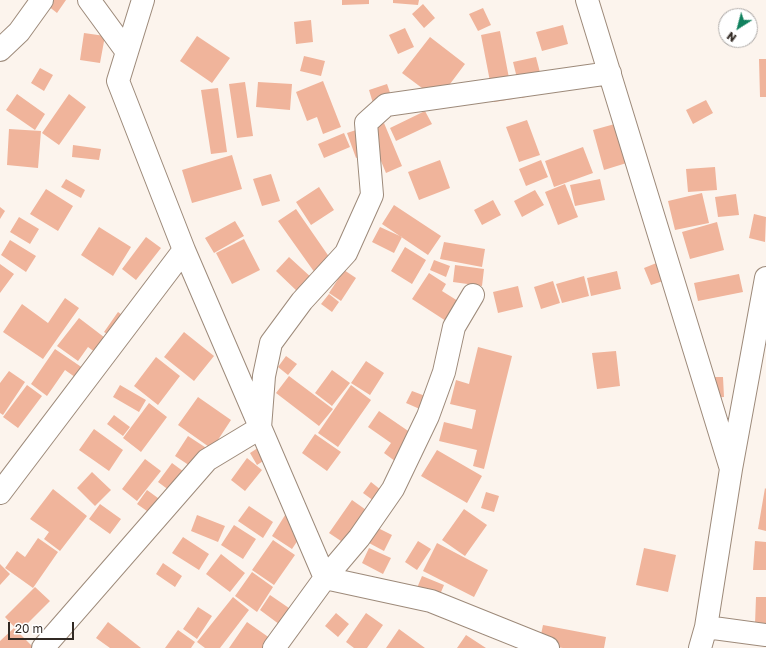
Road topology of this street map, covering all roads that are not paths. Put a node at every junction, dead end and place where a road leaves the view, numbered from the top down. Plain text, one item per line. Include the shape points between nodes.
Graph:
1 (42, 0) edge
2 (90, 0) edge
3 (143, 0) edge
4 (587, 0) edge
5 (0, 50) edge
6 (127, 52) junction
7 (610, 73) junction
8 (184, 250) junction
9 (766, 278) edge
10 (473, 295) dead end
11 (260, 428) junction
12 (731, 469) junction
13 (0, 493) edge
14 (325, 578) junction
15 (706, 627) junction
16 (766, 635) edge
17 (43, 648) edge
18 (274, 648) edge
19 (548, 648) edge
20 (700, 648) edge

1 - 5 street via 19,32
2 - 6 street
3 - 6 street
4 - 7 street
6 - 8 street via 118,81
7 - 11 street via 386,105 366,123 372,195 346,253 302,301 272,343 264,376
7 - 12 street
8 - 11 street
8 - 13 street
9 - 12 street
10 - 14 street via 454,327 444,372 428,416 393,489 359,538
11 - 14 street
11 - 17 street via 207,460
12 - 15 street
14 - 18 street
14 - 19 street via 431,601
15 - 16 street
15 - 20 street

